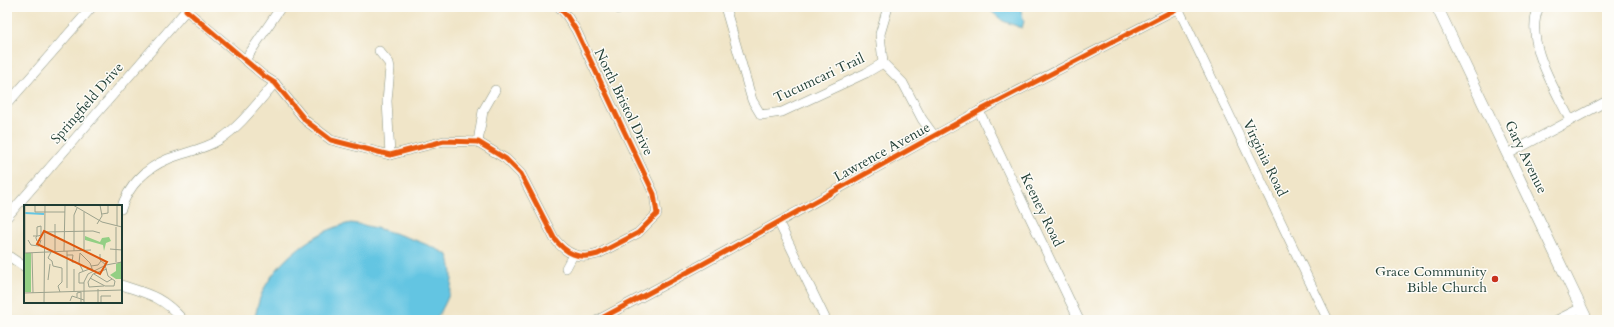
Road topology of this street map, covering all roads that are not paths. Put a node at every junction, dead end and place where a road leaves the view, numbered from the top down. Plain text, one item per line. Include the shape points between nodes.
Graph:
1 (92, 7) edge
2 (281, 7) edge
3 (559, 7) edge
4 (724, 7) edge
5 (888, 7) edge
6 (1179, 7) edge
7 (1437, 7) edge
8 (1539, 7) edge
9 (187, 9) edge
10 (379, 52) dead end
11 (245, 60) junction
12 (883, 63) junction
13 (275, 83) junction
14 (495, 90) dead end
15 (8, 101) edge
16 (1607, 101) edge
17 (979, 111) junction
18 (1570, 120) junction
19 (935, 137) junction
20 (478, 142) junction
21 (1508, 154) junction
22 (390, 155) junction
23 (122, 206) edge
24 (7, 217) edge
25 (779, 223) junction
26 (7, 255) edge
27 (573, 255) junction
28 (24, 266) edge
29 (566, 268) dead end
30 (122, 285) edge
31 (1581, 308) junction
32 (183, 320) edge
33 (598, 320) edge
34 (826, 320) edge
35 (1079, 320) edge
36 (1328, 320) edge
37 (1558, 320) edge
38 (1587, 320) edge

1 - 15 street
2 - 11 street
3 - 27 street, North Bristol Drive via 576,30 652,188 657,214 638,233 598,254 585,257
4 - 12 street, Tucumcari Trail via 752,100 761,115 782,112
5 - 12 street via 880,34
6 - 17 street, Lawrence Avenue
6 - 36 street, Virginia Road
7 - 21 main road, Gary Avenue
8 - 18 street via 1536,14 1536,44
9 - 11 street
9 - 24 street, Springfield Drive
10 - 22 street via 389,63 390,68
11 - 13 street
12 - 19 street via 903,83 922,119
13 - 22 street via 301,116 331,140
13 - 23 street via 236,126 220,139 207,147 168,159 147,171 125,197
14 - 20 street via 483,111
16 - 18 street
17 - 19 street, Lawrence Avenue
17 - 35 street, Keeney Road
18 - 21 street
19 - 25 street, Lawrence Avenue
20 - 22 street via 444,142
20 - 27 street via 506,158 521,174 554,238 561,248
21 - 31 main road, Gary Avenue
25 - 33 street, Lawrence Avenue
25 - 34 street
26 - 28 street
27 - 29 street
30 - 32 street via 156,297 175,310
31 - 37 street
31 - 38 main road, Gary Avenue

